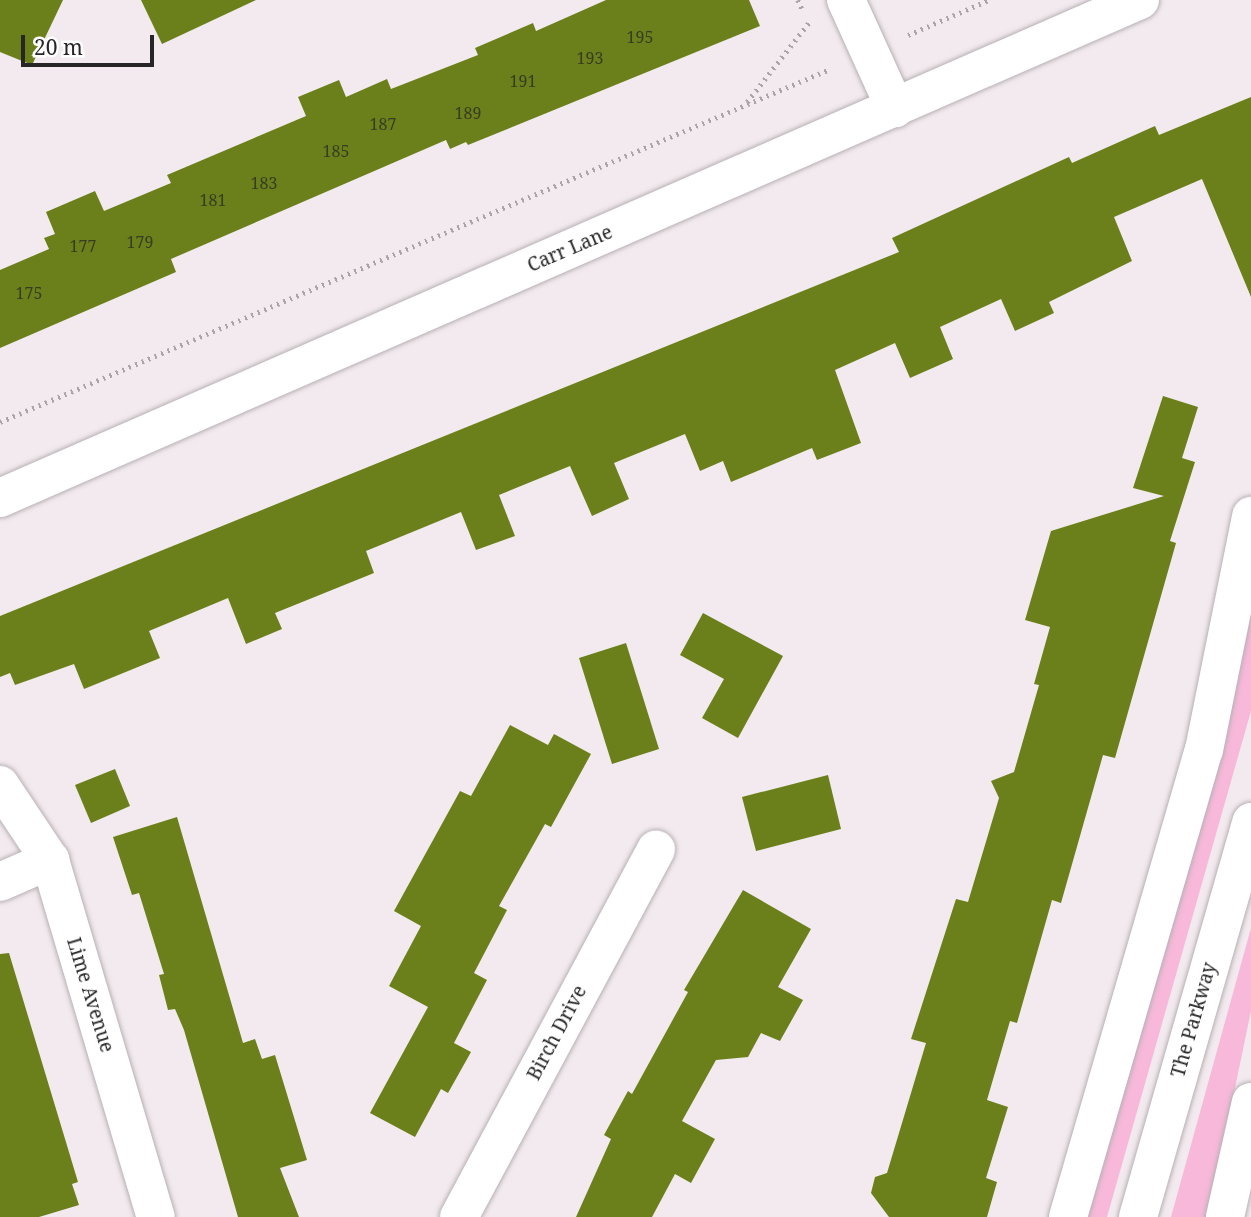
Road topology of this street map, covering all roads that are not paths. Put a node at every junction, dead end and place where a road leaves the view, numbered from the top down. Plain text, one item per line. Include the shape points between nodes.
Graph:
1 (1140, 0) edge
2 (831, 9) edge
3 (895, 108) junction
4 (0, 498) edge
5 (1251, 516) edge
6 (0, 785) edge
7 (1251, 822) edge
8 (656, 850) dead end
9 (50, 860) junction
10 (0, 882) edge
11 (1251, 1102) edge
12 (156, 1217) edge
13 (459, 1217) edge
14 (1068, 1217) edge
15 (1138, 1217) edge
16 (1225, 1217) edge

1 - 3 street, Carr Lane
2 - 3 street
3 - 4 street, Carr Lane
5 - 14 street via 1204,750
6 - 9 street, Lime Avenue
7 - 15 street, The Parkway
8 - 13 street, Birch Drive
9 - 10 street
9 - 12 street, Lime Avenue
11 - 16 street

